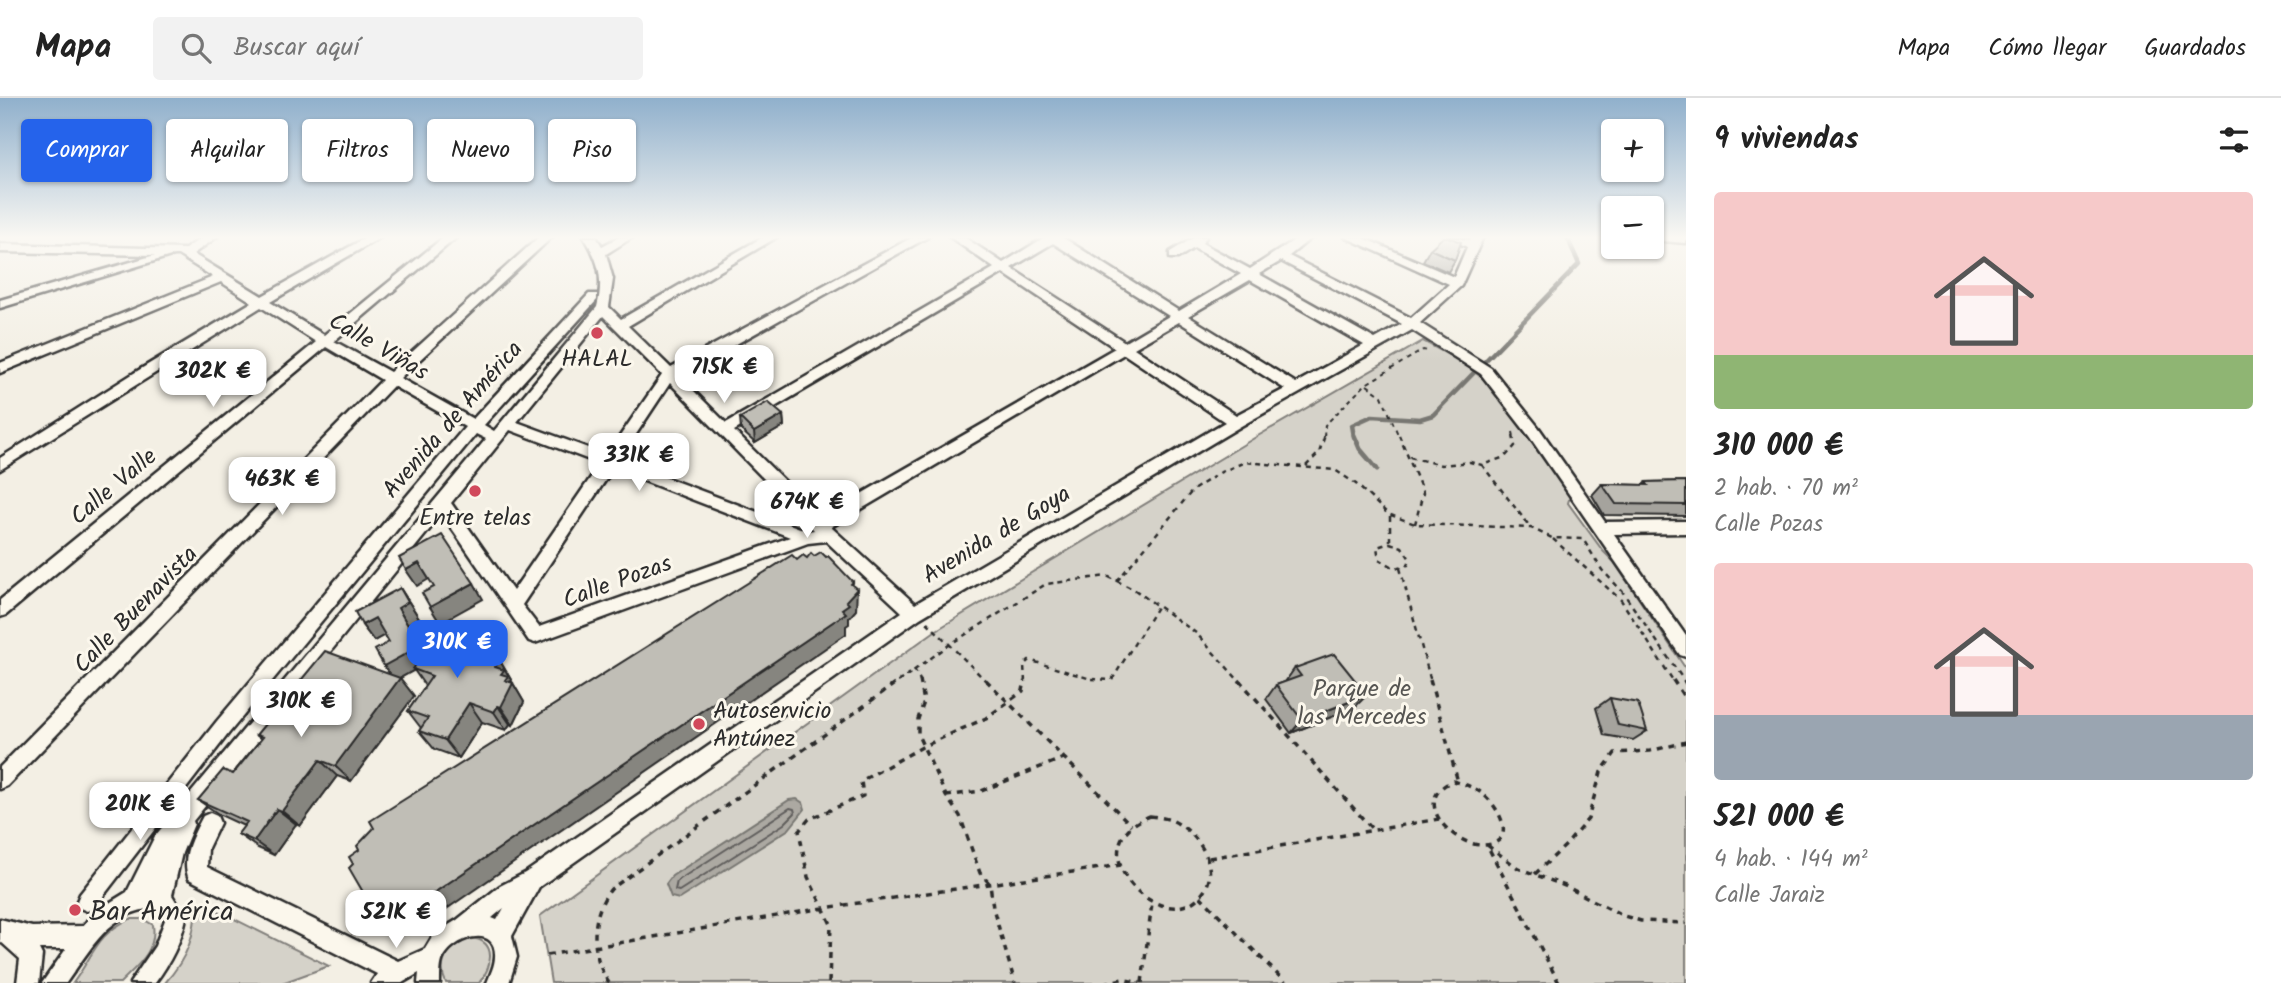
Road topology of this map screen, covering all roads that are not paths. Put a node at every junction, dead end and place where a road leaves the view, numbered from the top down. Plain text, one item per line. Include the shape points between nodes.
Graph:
1 (91, 278) edge
2 (221, 278) edge
3 (226, 278) edge
4 (301, 278) edge
5 (400, 278) edge
6 (500, 278) edge
7 (608, 278) edge
8 (700, 278) edge
9 (847, 278) edge
10 (986, 278) edge
11 (1019, 278) edge
12 (1118, 278) edge
13 (1241, 278) edge
14 (1256, 278) edge
15 (1324, 278) edge
16 (1446, 278) edge
17 (1459, 278) edge
18 (1457, 283) junction
19 (0, 287) edge
20 (260, 301) junction
21 (4, 302) edge
22 (598, 302) junction
23 (1177, 316) junction
24 (1412, 324) junction
25 (619, 326) junction
26 (323, 340) junction
27 (1373, 344) junction
28 (1124, 349) junction
29 (0, 368) edge
30 (668, 376) junction
31 (391, 379) junction
32 (1297, 390) junction
33 (1236, 422) junction
34 (509, 424) junction
35 (473, 428) junction
36 (724, 430) junction
37 (497, 439) junction
38 (611, 463) junction
39 (0, 465) edge
40 (443, 504) junction
41 (805, 511) junction
42 (1686, 527) edge
43 (1602, 528) junction
44 (780, 529) junction
45 (819, 533) junction
46 (513, 605) junction
47 (0, 610) edge
48 (916, 612) junction
49 (1686, 650) edge
50 (0, 780) edge
51 (188, 812) junction
52 (210, 823) edge
53 (532, 880) junction
54 (161, 898) junction
55 (134, 899) junction
56 (87, 901) dead end
57 (466, 926) junction
58 (6, 933) edge
59 (501, 934) junction
60 (87, 936) junction
61 (432, 957) junction
62 (390, 978) edge
63 (28, 983) edge
64 (52, 983) edge
65 (141, 983) edge
66 (429, 983) edge
67 (498, 983) edge

1 - 21 street
2 - 29 street
3 - 20 street, Calle Viñas
4 - 20 street
5 - 26 street, Calle Valle
6 - 31 street, Calle Buenavista
7 - 22 street via 609,286
8 - 25 street
9 - 30 street
10 - 36 street
11 - 28 street
12 - 23 street
13 - 23 street
14 - 27 street
15 - 24 street
16 - 18 street
17 - 18 street, Avenida de Goya
18 - 24 street, Avenida de Goya
19 - 21 street
20 - 26 street, Calle Viñas
20 - 39 street
22 - 25 street
22 - 34 street, Avenida de América
22 - 35 street, Avenida de América
23 - 28 street
23 - 32 street
24 - 27 street, Avenida de Goya
24 - 43 street via 1486,371
25 - 30 street
26 - 31 street, Calle Viñas
26 - 47 street, Calle Valle
27 - 32 street, Avenida de Goya
28 - 33 street
28 - 45 street
30 - 36 street
30 - 38 street
31 - 35 street, Calle Viñas
31 - 50 street, Calle Buenavista
32 - 33 street, Avenida de Goya
33 - 48 street, Avenida de Goya
34 - 37 street, Avenida de América
34 - 38 street
35 - 37 street, Calle Viñas
35 - 56 street, Avenida de América via 223,727
36 - 41 street
37 - 40 street, Avenida de América
38 - 44 street
38 - 46 street
40 - 46 street, Calle Pozas
40 - 51 street, Avenida de América
41 - 44 street via 799,523
41 - 45 street
42 - 43 street
43 - 49 street
44 - 45 street
45 - 46 street, Calle Pozas via 535,636
45 - 48 street
48 - 53 street, Avenida de Goya
51 - 54 street
51 - 55 street, Avenida de América via 162,843
52 - 62 street via 198,847 196,872
53 - 57 street, Avenida de Goya via 507,893
53 - 59 street, Avenida de Goya
54 - 55 street
54 - 65 street via 176,918 173,934
55 - 60 street via 100,920
57 - 59 street via 479,924
57 - 61 street, Avenida de Goya via 446,938
58 - 60 street via 46,940
58 - 63 street via 31,955
59 - 67 street via 507,948 506,966
60 - 64 street
61 - 62 street
61 - 66 street

